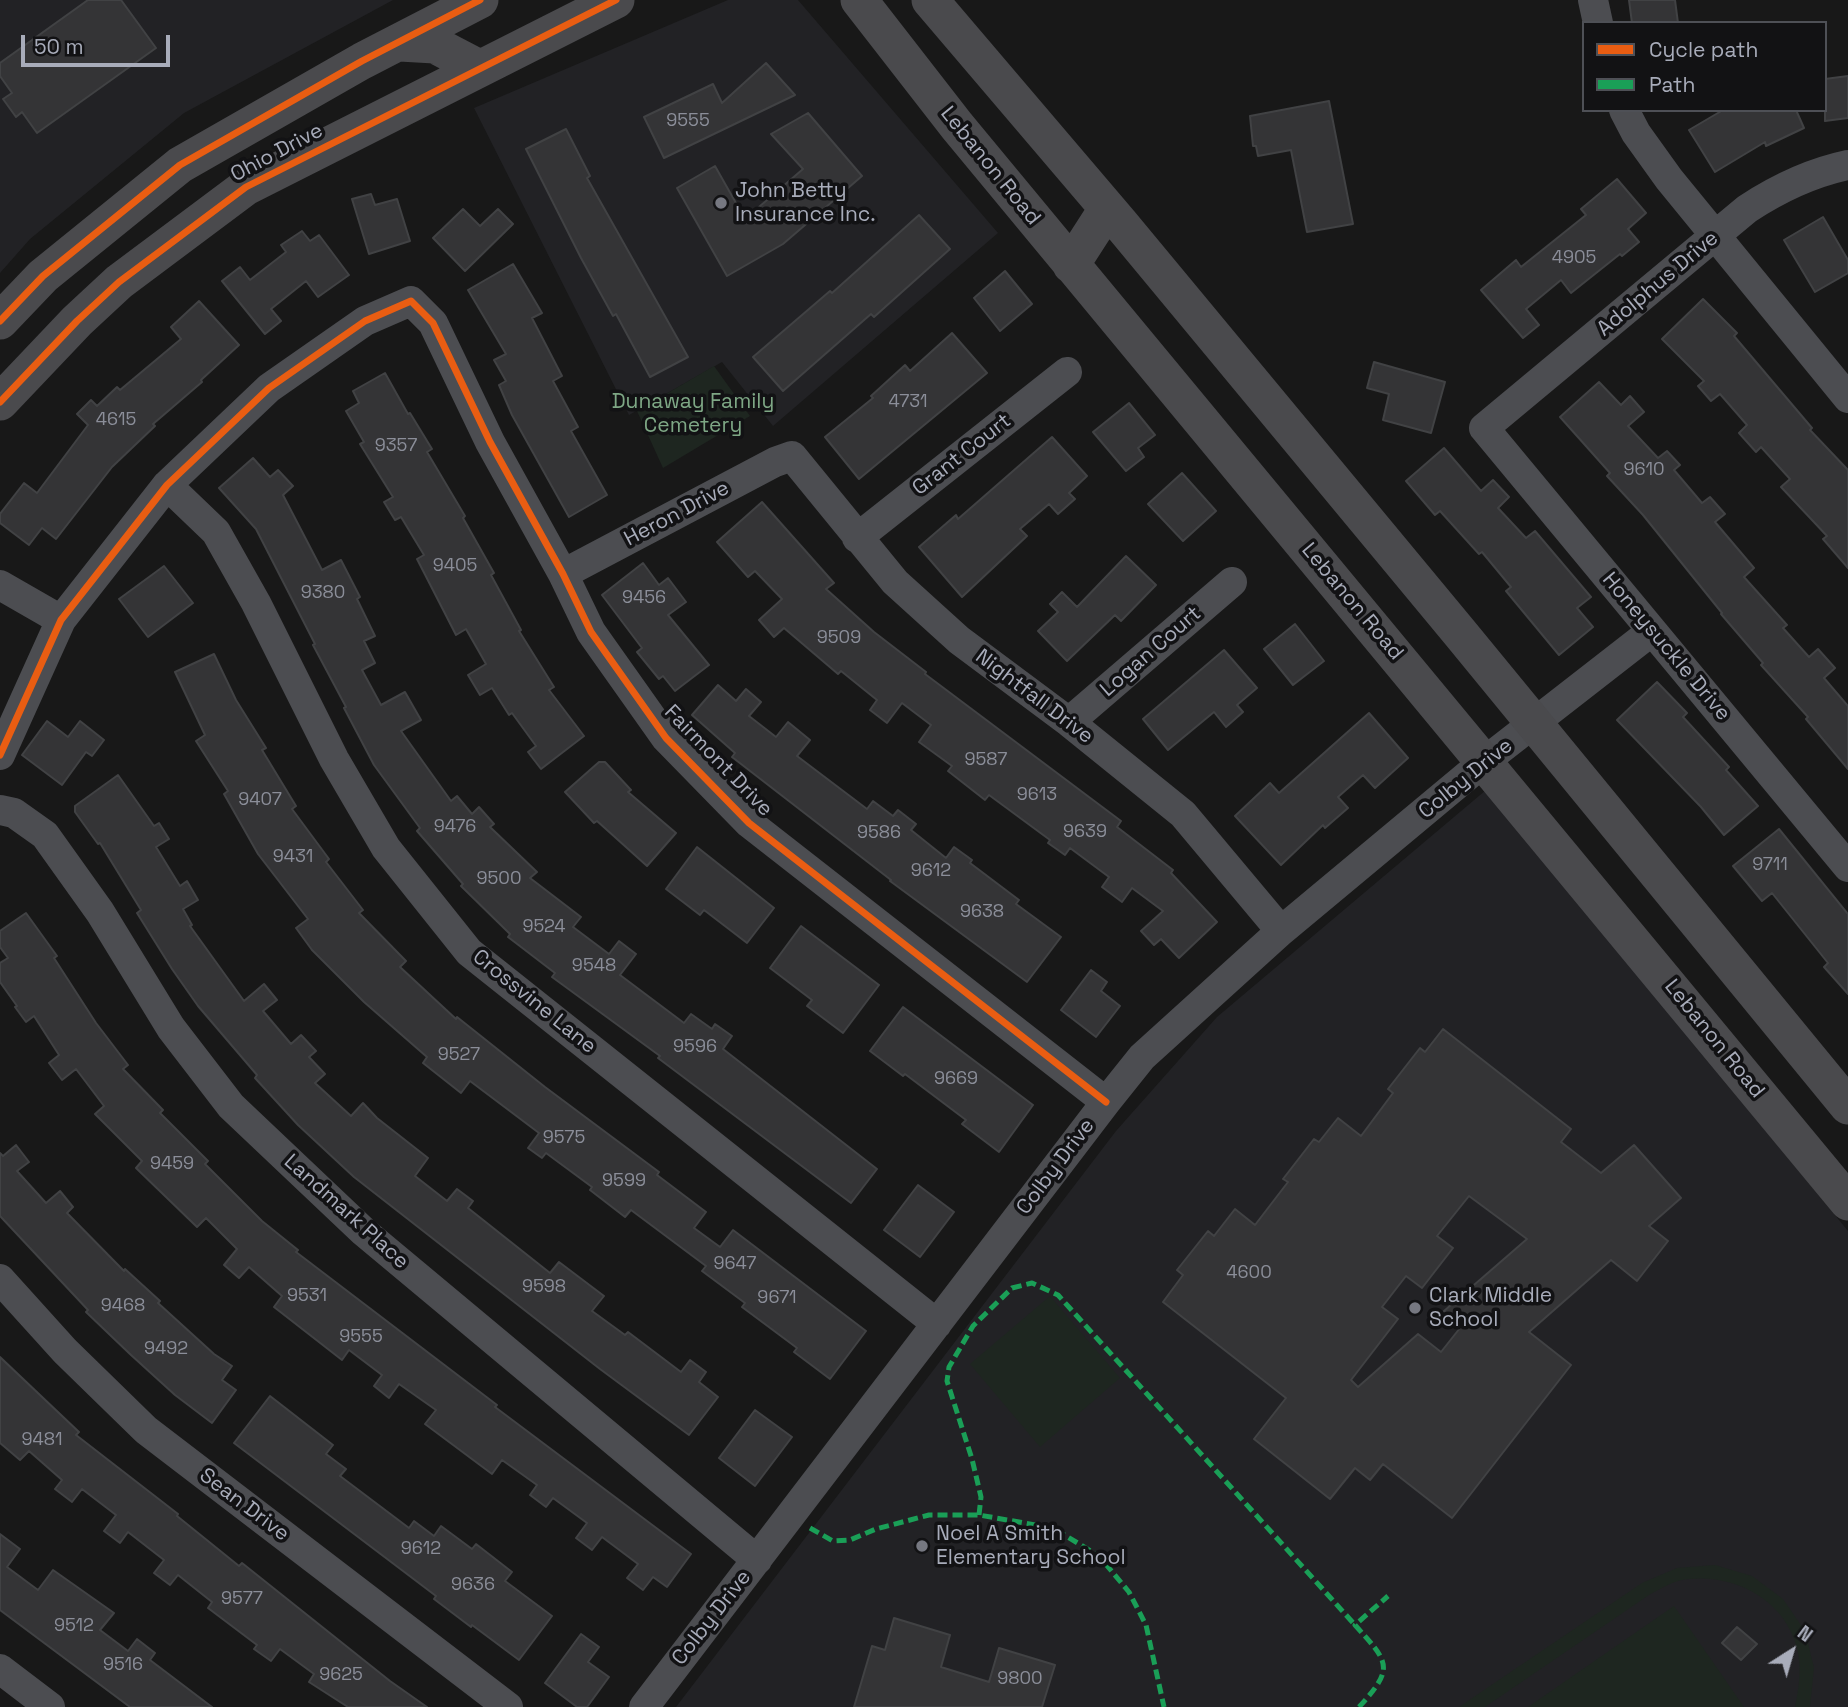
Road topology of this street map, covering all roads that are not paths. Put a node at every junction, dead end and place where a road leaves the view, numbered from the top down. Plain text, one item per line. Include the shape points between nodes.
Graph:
1 (480, 0) edge
2 (495, 0) edge
3 (616, 0) edge
4 (859, 0) edge
5 (930, 0) edge
6 (1593, 0) edge
7 (1598, 21) edge
8 (400, 43) junction
9 (479, 68) junction
10 (289, 101) junction
11 (1626, 112) edge
12 (317, 150) junction
13 (1848, 165) edge
14 (1114, 216) junction
15 (1716, 234) junction
16 (1071, 264) junction
17 (0, 321) edge
18 (1067, 372) dead end
19 (1848, 398) edge
20 (0, 402) edge
21 (1484, 428) joint
22 (792, 456) joint
23 (167, 485) junction
24 (857, 538) junction
25 (563, 574) junction
26 (1232, 582) dead end
27 (0, 584) edge
28 (61, 620) junction
29 (1652, 631) junction
30 (1069, 722) junction
31 (1534, 723) junction
32 (0, 755) edge
33 (1485, 761) junction
34 (0, 810) edge
35 (1848, 867) edge
36 (1281, 931) junction
37 (1106, 1102) junction
38 (1848, 1106) edge
39 (1848, 1202) edge
40 (0, 1279) edge
41 (937, 1324) junction
42 (757, 1560) junction
43 (0, 1669) edge
44 (50, 1707) edge
45 (508, 1707) edge
46 (644, 1707) edge

1 - 8 main road, Ohio Drive
2 - 9 main road via 480,26 476,46
3 - 9 main road, Ohio Drive
4 - 16 main road, Lebanon Road
5 - 14 main road
6 - 7 street
8 - 9 main road via 435,45
8 - 10 main road, Ohio Drive
9 - 12 main road, Ohio Drive
10 - 12 main road
10 - 17 main road, Ohio Drive via 180,165 44,276
11 - 15 street via 1668,178
12 - 20 main road, Ohio Drive via 246,187 119,282
13 - 15 street, Adolphus Drive via 1795,180 1746,209
14 - 16 main road
14 - 31 main road
15 - 19 street
15 - 21 street, Adolphus Drive
16 - 33 main road, Lebanon Road
18 - 24 street, Grant Court
21 - 29 street, Honeysuckle Drive
22 - 24 street, Nightfall Drive
22 - 25 street, Heron Drive
23 - 25 street, Fairmont Drive via 269,388 365,321 411,301 433,323 490,442
23 - 28 street
23 - 41 street, Crossvine Lane via 216,532 334,759 386,848 469,952
24 - 30 street, Nightfall Drive via 895,582 959,640
25 - 37 street, Fairmont Drive via 591,632 666,738 749,823
26 - 30 street, Logan Court
27 - 28 street
28 - 32 street
29 - 31 street, Colby Drive
29 - 35 street, Honeysuckle Drive
30 - 36 street, Nightfall Drive via 1196,826
31 - 33 street, Colby Drive
31 - 38 main road
33 - 36 street, Colby Drive
33 - 39 main road, Lebanon Road
34 - 42 street, Landmark Place via 14,813 45,835 100,912 171,1028 231,1106 364,1232
36 - 37 street, Colby Drive via 1142,1057
37 - 41 street, Colby Drive
40 - 45 street, Sean Drive via 146,1430
41 - 42 street, Colby Drive
42 - 46 street, Colby Drive
43 - 44 street

